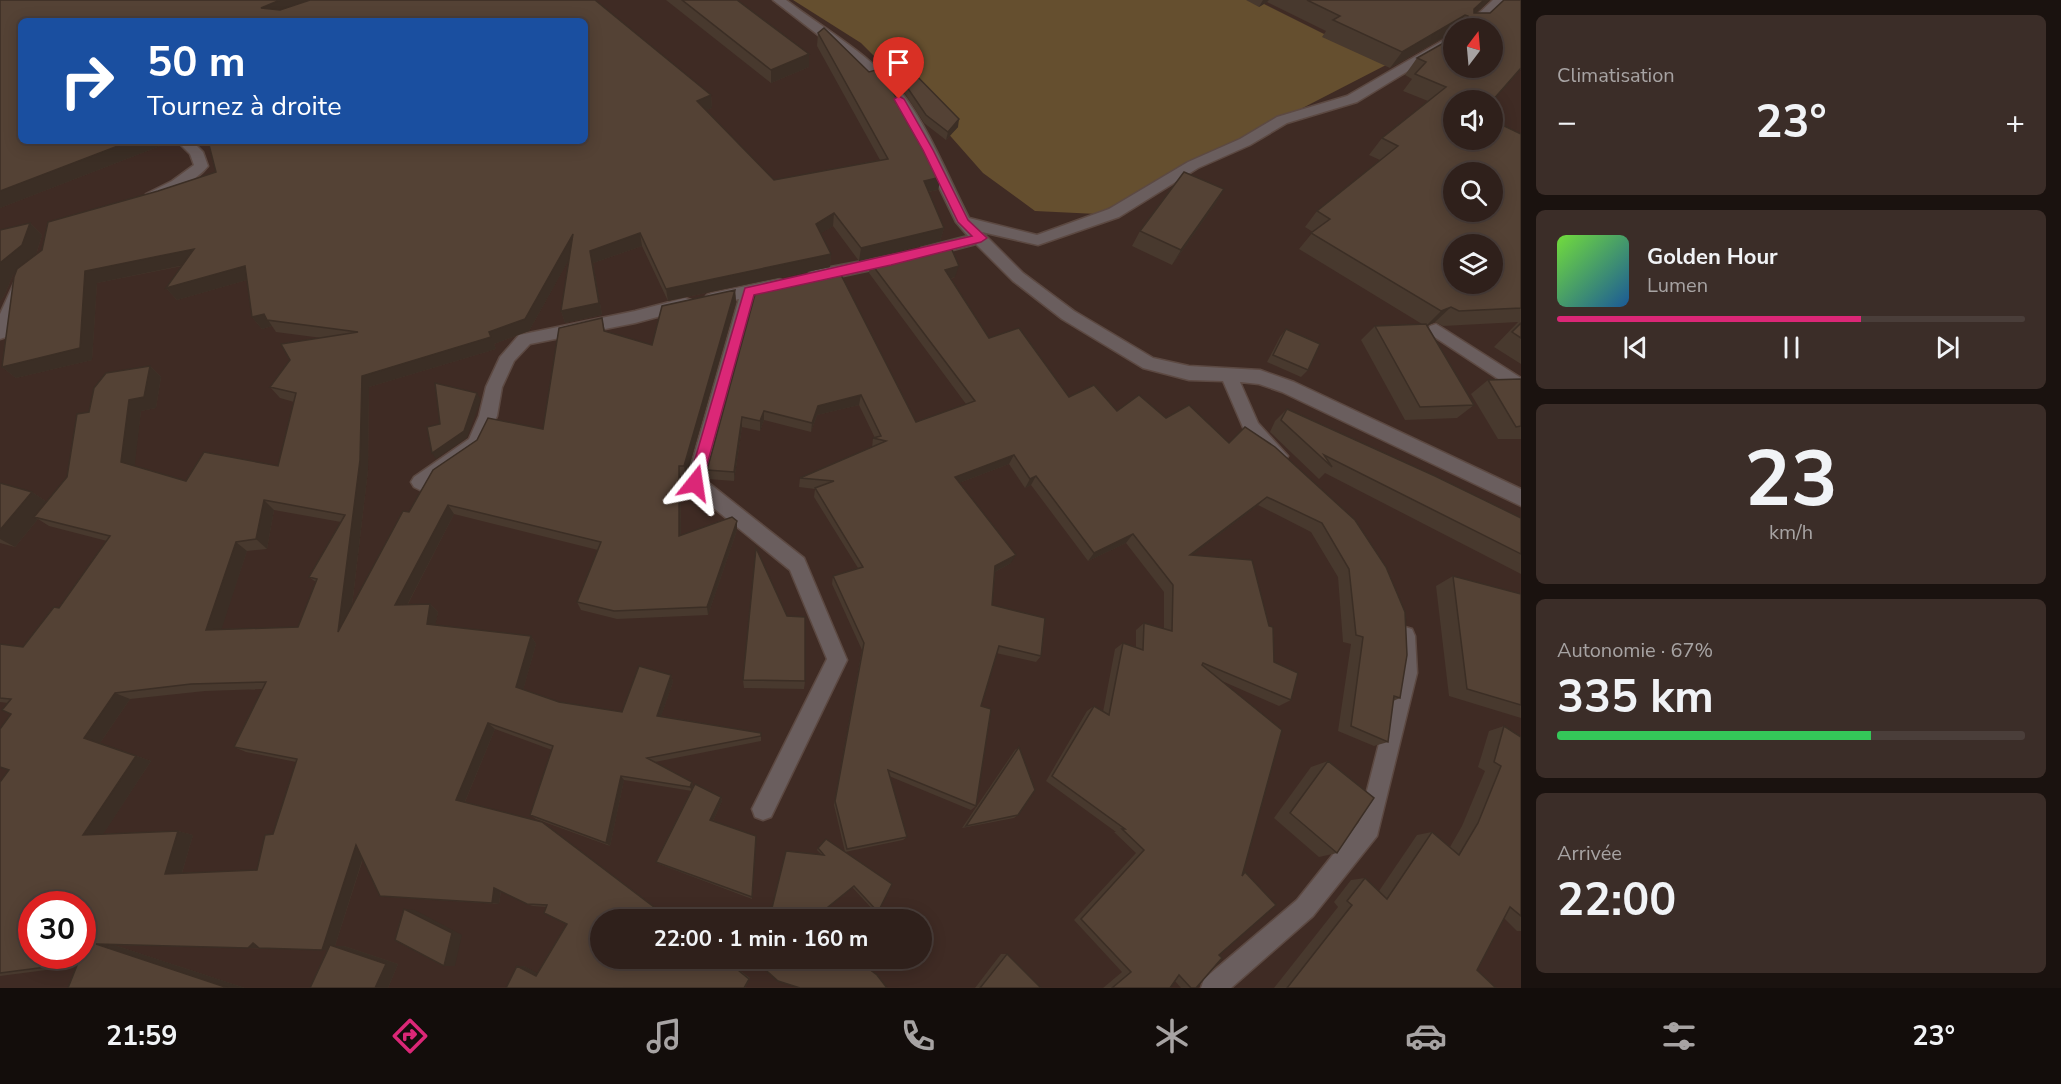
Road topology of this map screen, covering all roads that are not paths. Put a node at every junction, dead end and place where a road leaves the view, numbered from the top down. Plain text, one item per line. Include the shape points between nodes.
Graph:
1 (778, 0) edge
2 (1500, 0) edge
3 (1480, 18) edge
4 (1443, 45) edge
5 (187, 144) edge
6 (134, 205) edge
7 (963, 222) junction
8 (981, 238) junction
9 (30, 272) edge
10 (749, 291) junction
11 (1436, 330) dead end
12 (0, 333) edge
13 (1229, 375) junction
14 (1521, 387) edge
15 (1289, 466) edge
16 (420, 482) dead end
17 (1521, 498) edge
18 (1404, 619) edge
19 (764, 809) dead end
20 (1213, 988) edge

1 - 7 street via 874,72 899,99
2 - 3 street
4 - 7 street via 1352,99 1282,120 1245,142 1192,165 1114,213 1038,240
5 - 6 street via 196,152 201,166 177,184
7 - 8 street
8 - 10 street
8 - 13 street via 1018,277 1068,315 1149,363 1189,373
9 - 12 street via 22,277
10 - 16 street via 525,339 508,357 475,444
10 - 19 street via 695,483 797,564 837,660
11 - 14 street
13 - 15 street via 1251,427
13 - 17 street via 1260,377 1288,387
18 - 20 street via 1407,673 1369,828 1305,908

